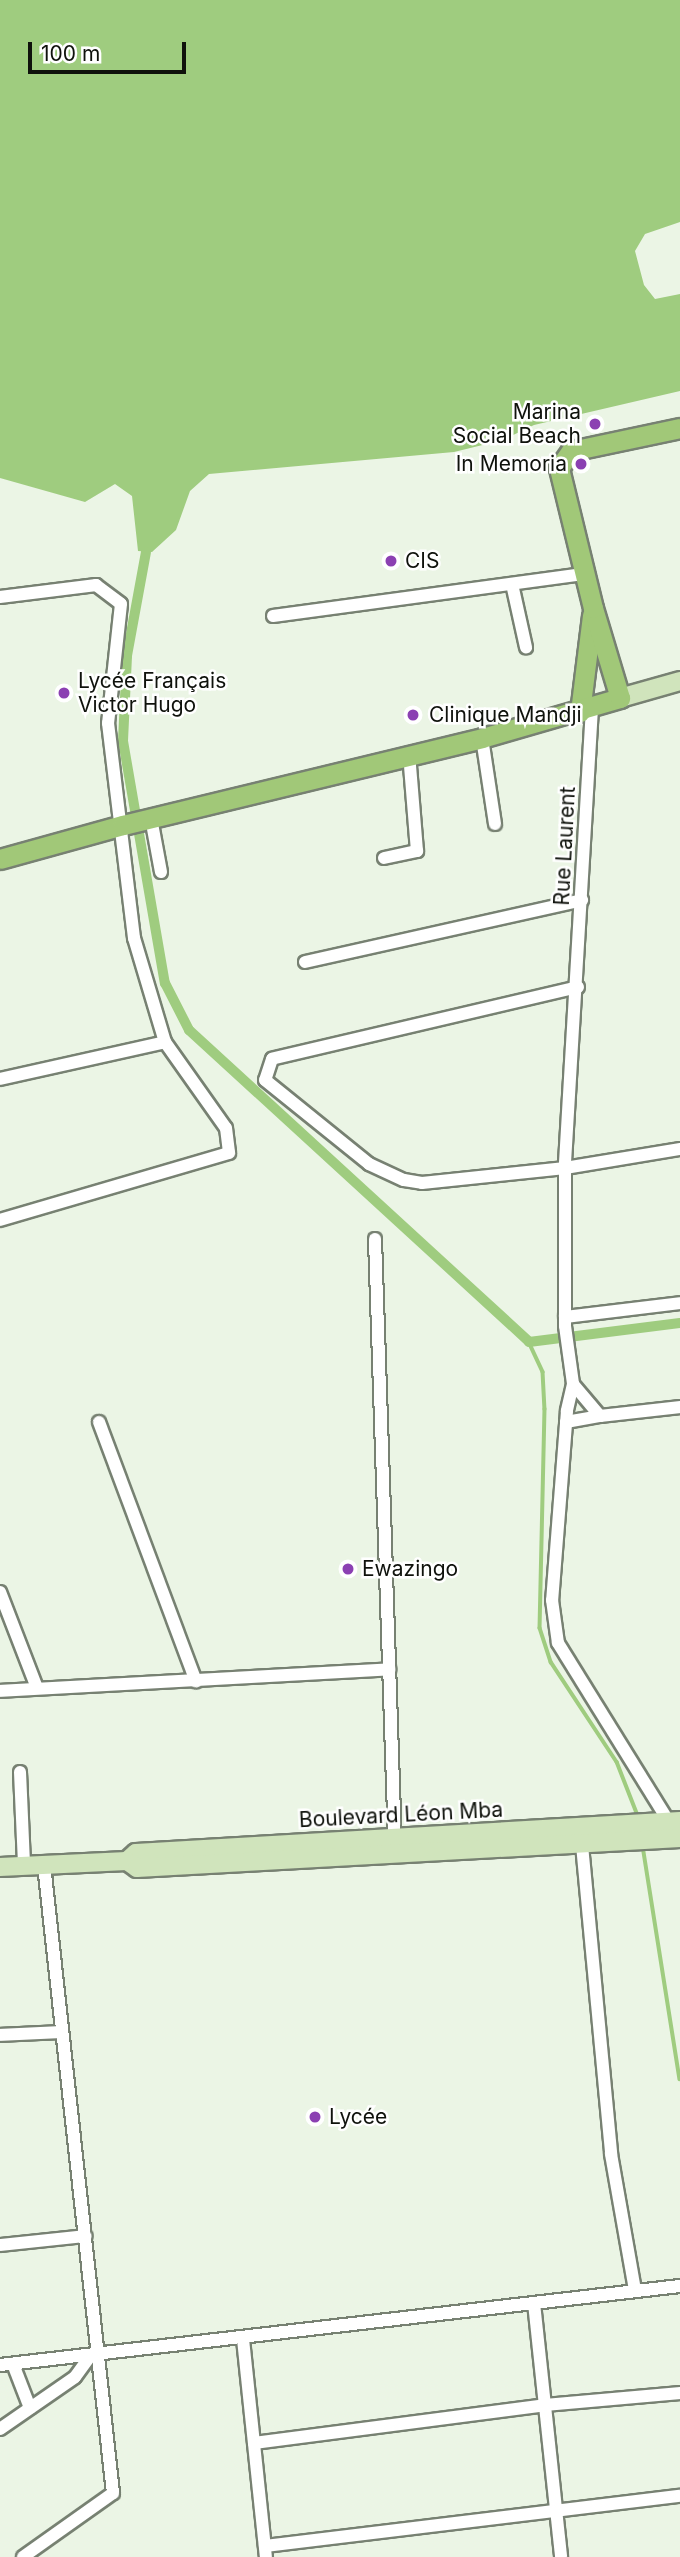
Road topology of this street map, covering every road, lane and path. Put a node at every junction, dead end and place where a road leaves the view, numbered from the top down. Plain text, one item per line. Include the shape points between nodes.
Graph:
1 (680, 428) edge
2 (585, 574) junction
3 (512, 584) junction
4 (0, 597) edge
5 (593, 608) junction
6 (273, 617) dead end
7 (526, 647) dead end
8 (680, 681) edge
9 (620, 698) junction
10 (586, 710) junction
11 (482, 738) junction
12 (409, 754) junction
13 (148, 819) junction
14 (495, 824) dead end
15 (120, 825) junction
16 (384, 858) dead end
17 (0, 859) edge
18 (161, 872) dead end
19 (582, 901) junction
20 (305, 962) dead end
21 (578, 987) junction
22 (164, 1042) junction
23 (0, 1079) edge
24 (680, 1149) edge
25 (565, 1168) junction
26 (0, 1220) edge
27 (375, 1239) dead end
28 (680, 1303) edge
29 (565, 1322) junction
30 (573, 1384) junction
31 (680, 1407) edge
32 (600, 1416) junction
33 (99, 1422) dead end
34 (566, 1422) junction
35 (0, 1592) edge
36 (389, 1669) junction
37 (196, 1681) junction
38 (37, 1688) junction
39 (0, 1691) edge
40 (20, 1772) dead end
41 (675, 1822) edge
42 (680, 1838) edge
43 (582, 1845) junction
44 (396, 1846) junction
45 (24, 1865) junction
46 (44, 1865) junction
47 (0, 1867) edge
48 (61, 2032) junction
49 (0, 2035) edge
50 (86, 2236) junction
51 (0, 2245) edge
52 (680, 2286) edge
53 (635, 2290) junction
54 (534, 2303) junction
55 (243, 2339) junction
56 (94, 2355) junction
57 (7, 2365) edge
58 (680, 2393) edge
59 (545, 2405) junction
60 (30, 2408) junction
61 (0, 2429) edge
62 (254, 2443) junction
63 (680, 2496) edge
64 (556, 2512) junction
65 (266, 2552) edge
66 (23, 2557) edge
67 (561, 2557) edge

1 - 2 main road via 565,456 559,476
2 - 3 street
2 - 5 main road
3 - 6 street
3 - 7 street
4 - 15 street via 96,585 121,604 108,723
5 - 9 main road
5 - 10 main road
8 - 9 street
9 - 10 main road
10 - 11 main road
10 - 19 street, Rue Laurent
11 - 12 main road
11 - 14 street
12 - 13 main road
12 - 16 street via 417,851
13 - 15 main road
13 - 18 street
15 - 17 main road
15 - 22 street via 134,938
19 - 20 street
19 - 21 street, Rue Laurent
21 - 25 street, Rue Laurent
21 - 25 street via 272,1059 265,1080 369,1164 395,1177 422,1183
22 - 23 street
22 - 26 street via 226,1128 229,1153
24 - 25 street
25 - 29 street, Rue Laurent
27 - 36 street
28 - 29 street
29 - 30 street, Rue Laurent
30 - 32 street
30 - 34 street, Rue Laurent
31 - 32 street
32 - 34 street
33 - 37 street
34 - 41 street, Rue Laurent via 552,1600 558,1643
35 - 38 street
36 - 37 street
36 - 44 street
37 - 38 street
38 - 39 street
40 - 45 street
41 - 44 street, Boulevard Léon Mba
42 - 43 street, Boulevard Léon Mba
43 - 44 street, Boulevard Léon Mba
43 - 53 street via 611,2154
44 - 46 street, Boulevard Léon Mba via 137,1868 127,1861
45 - 46 street, Boulevard Léon Mba
45 - 47 street, Boulevard Léon Mba
46 - 48 street
48 - 49 street
48 - 50 street
50 - 51 street
50 - 56 street
52 - 53 street
53 - 54 street
54 - 55 street
54 - 59 street
55 - 56 street
55 - 62 street
56 - 57 street
56 - 60 street via 80,2372
56 - 66 street via 114,2493
57 - 60 street
58 - 59 street
59 - 62 street
59 - 64 street
60 - 61 street
62 - 65 street
63 - 64 street
64 - 65 street
64 - 67 street

